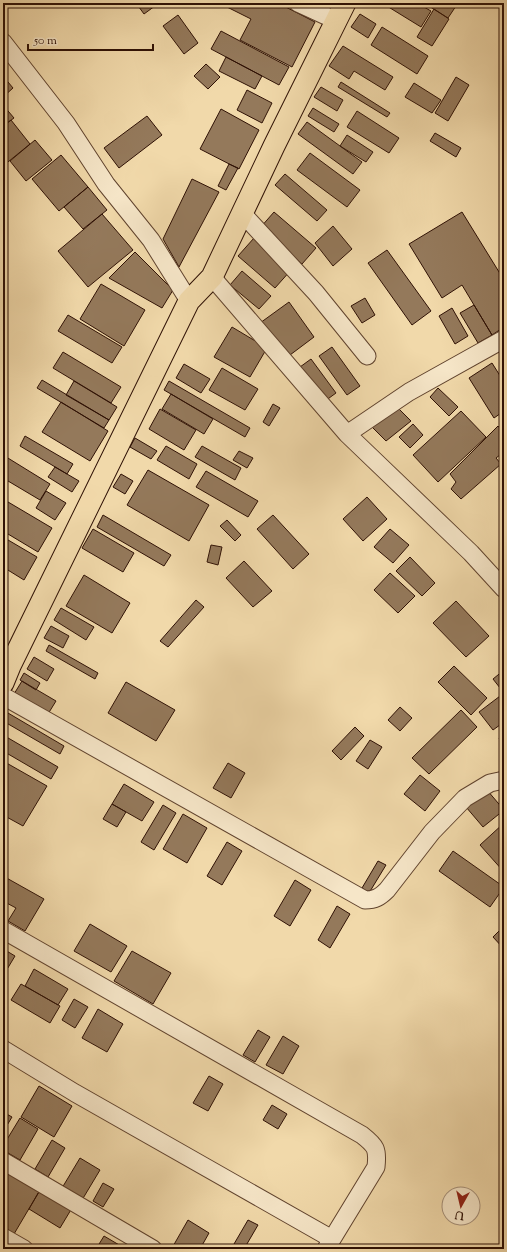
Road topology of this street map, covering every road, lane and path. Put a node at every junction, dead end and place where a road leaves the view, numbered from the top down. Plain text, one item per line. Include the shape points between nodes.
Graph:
1 (298, 3) edge
2 (340, 11) edge
3 (3, 42) edge
4 (242, 213) junction
5 (212, 276) junction
6 (189, 302) junction
7 (504, 339) edge
8 (367, 356) dead end
9 (347, 434) junction
10 (504, 589) edge
11 (5, 670) edge
12 (3, 696) edge
13 (504, 780) edge
14 (3, 930) edge
15 (3, 1049) edge
16 (3, 1161) edge
17 (3, 1237) edge
18 (329, 1244) edge
19 (24, 1249) edge
20 (153, 1249) edge

1 - 2 street
2 - 4 main road
3 - 6 street via 66,123 106,184 151,240
4 - 5 main road
4 - 8 street via 316,293
5 - 6 main road
5 - 9 street
6 - 11 main road
7 - 9 street via 409,392
9 - 10 street via 471,553
12 - 13 street via 365,900 379,897 387,890 432,832 465,798 490,783
14 - 18 street via 372,1143 378,1153 376,1167
15 - 18 street
16 - 20 street
17 - 19 street

